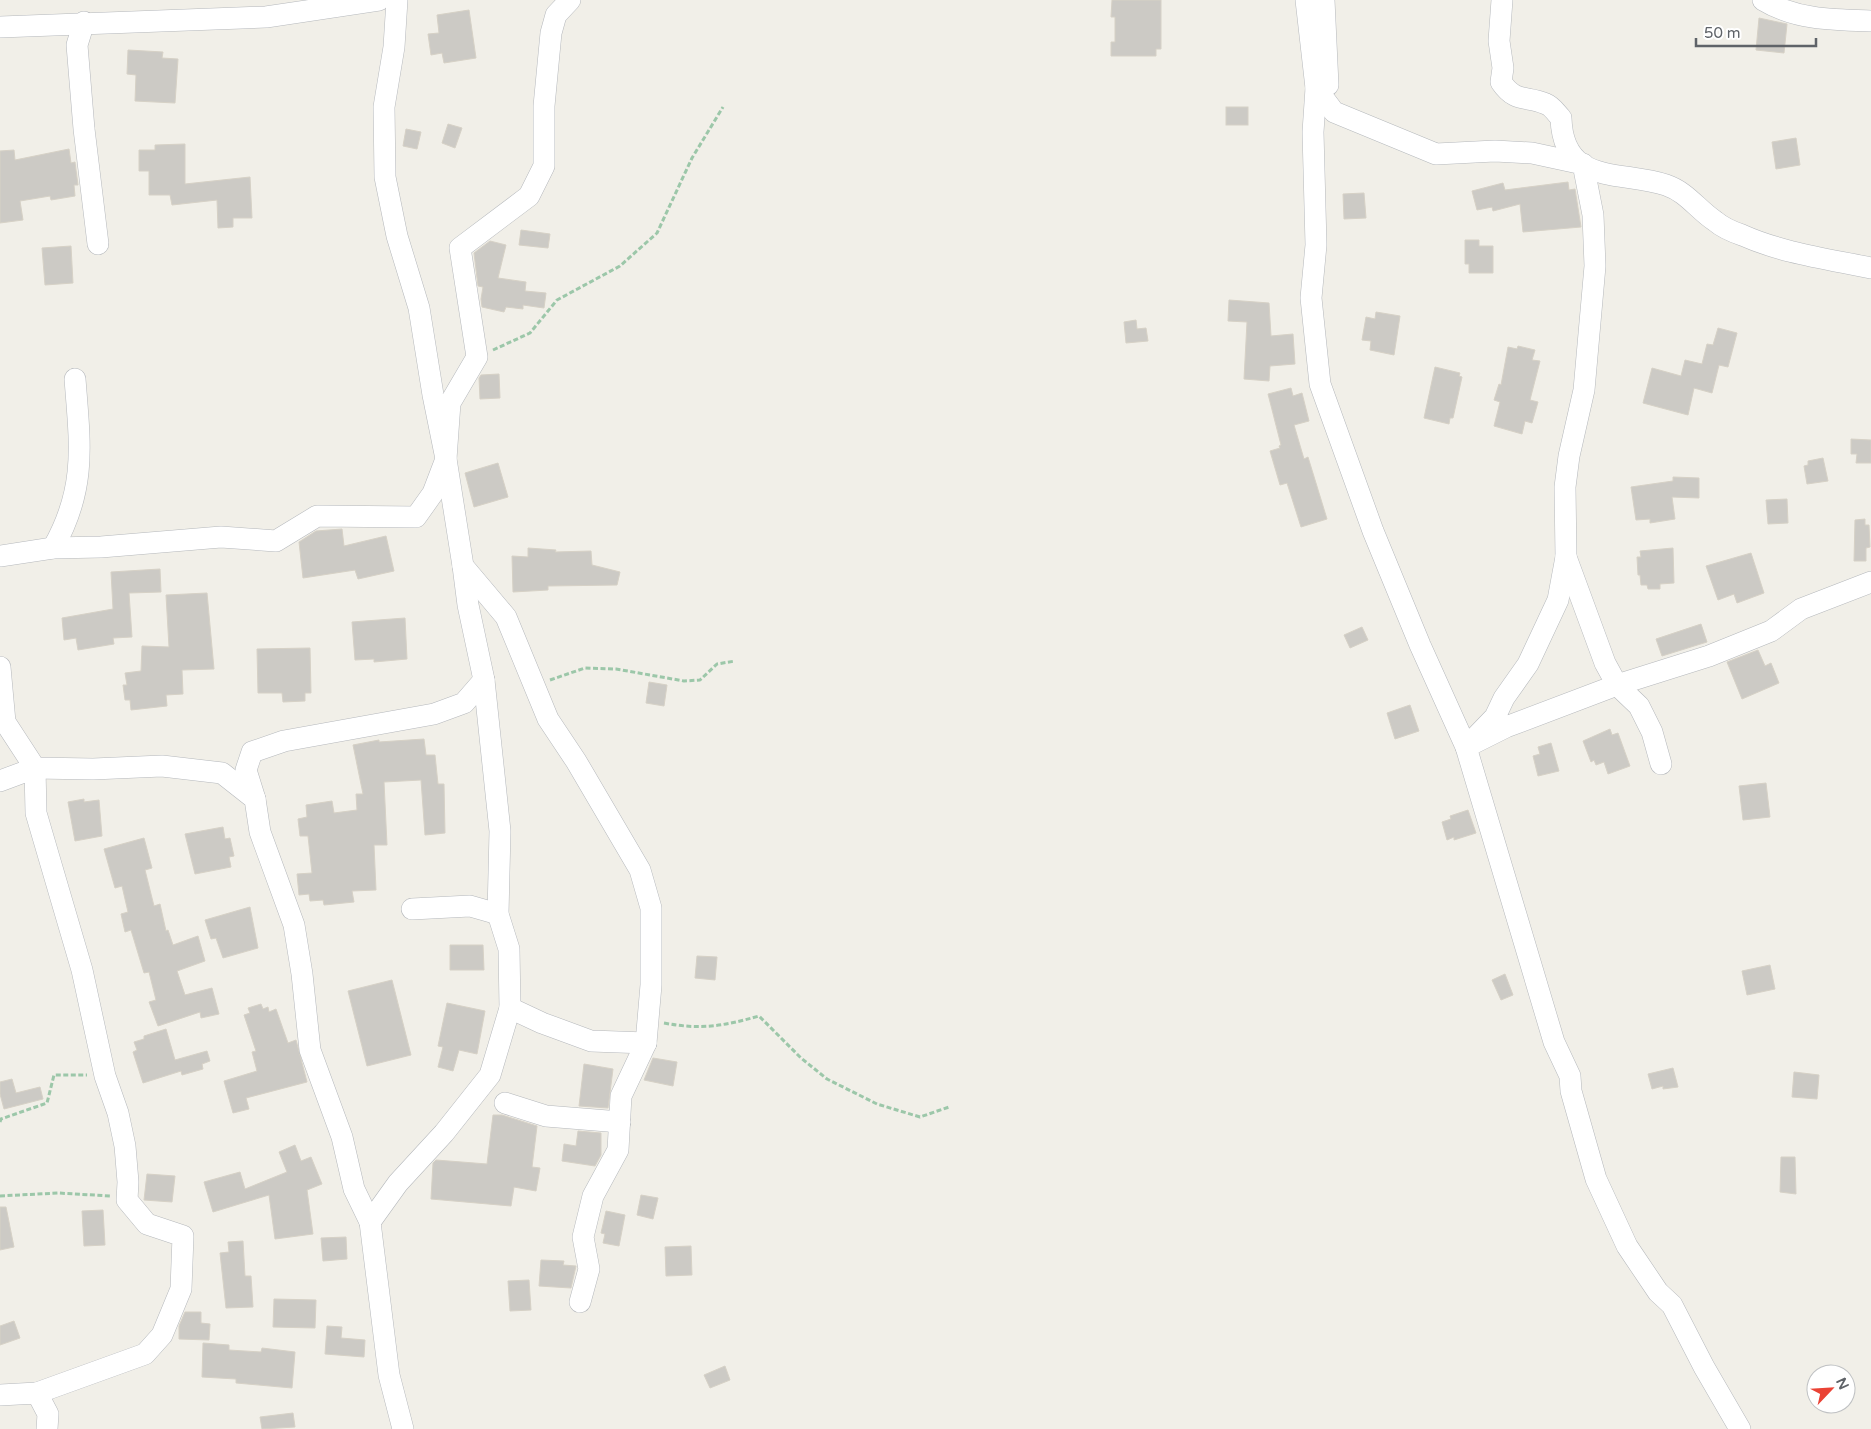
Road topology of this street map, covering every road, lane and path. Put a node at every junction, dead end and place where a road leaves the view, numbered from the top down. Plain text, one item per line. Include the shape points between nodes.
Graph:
1 (379, 0) edge
2 (397, 0) edge
3 (570, 0) edge
4 (1306, 0) edge
5 (1324, 0) edge
6 (1502, 0) edge
7 (1763, 0) edge
8 (1871, 21) edge
9 (84, 22) junction
10 (0, 27) edge
11 (1316, 88) junction
12 (723, 107) dead end
13 (1334, 112) junction
14 (1583, 164) junction
15 (98, 244) dead end
16 (1871, 268) edge
17 (477, 357) junction
18 (75, 379) dead end
19 (446, 459) junction
20 (52, 548) junction
21 (0, 556) edge
22 (1566, 557) junction
23 (463, 566) junction
24 (1871, 582) edge
25 (735, 661) dead end
26 (0, 667) edge
27 (484, 680) junction
28 (532, 680) junction
29 (1617, 685) junction
30 (1466, 747) junction
31 (1661, 764) dead end
32 (35, 768) junction
33 (0, 781) edge
34 (255, 798) junction
35 (412, 908) dead end
36 (498, 914) junction
37 (510, 1008) junction
38 (648, 1021) junction
39 (646, 1043) junction
40 (105, 1076) junction
41 (505, 1103) dead end
42 (949, 1107) dead end
43 (0, 1122) edge
44 (620, 1122) junction
45 (0, 1196) edge
46 (126, 1200) junction
47 (370, 1222) junction
48 (580, 1302) dead end
49 (37, 1393) junction
50 (0, 1395) edge
51 (47, 1429) edge
52 (404, 1429) edge
53 (1740, 1429) edge

1 - 9 street via 266,17
2 - 19 street via 394,47 384,108 385,177 397,236 419,308 432,395
3 - 17 street via 556,15 551,33 544,106 544,166 529,196 460,248
4 - 11 street
5 - 13 street via 1328,87
6 - 14 street via 1501,82 1508,92 1523,100 1547,104 1561,118 1566,147
7 - 8 street via 1781,11 1829,20
9 - 10 street
9 - 15 street via 77,45
11 - 13 street
11 - 30 street via 1313,132 1316,245 1311,298 1320,384 1373,531
12 - 17 path via 692,158 657,233 620,266 557,300 530,333
13 - 14 street via 1436,154 1532,153
14 - 16 street via 1606,175 1667,185 1693,200 1714,221 1742,236 1790,251
14 - 22 street via 1592,216 1595,266 1584,390 1565,487
17 - 19 street via 450,403
18 - 20 street via 80,451 78,488 66,524
19 - 20 street via 433,493 416,516 318,516 276,541 221,537
19 - 23 street
20 - 21 street
22 - 29 street via 1605,663
22 - 30 street via 1558,600 1528,664 1495,717
23 - 27 street
23 - 28 street via 506,617
24 - 29 street via 1801,609 1772,631 1709,656
25 - 28 path via 717,664 700,680 684,681 616,669 585,668 552,680
26 - 32 street via 5,722
27 - 34 street via 464,703 434,714 284,741 252,752 246,770
27 - 36 street via 500,831
28 - 38 street via 548,719 640,870 651,908
29 - 30 street via 1506,727
29 - 31 street via 1639,706 1652,732
30 - 53 street via 1554,1042 1570,1076 1571,1091 1596,1179 1627,1246 1658,1292 1672,1305
32 - 33 street
32 - 34 street via 162,766 222,773
32 - 40 street via 36,813 82,970
34 - 47 street via 260,832 294,925 310,1050 342,1137 354,1189
35 - 36 street via 470,906
36 - 37 street via 509,949
37 - 39 street via 591,1041
37 - 47 street via 490,1075 444,1134 398,1183
38 - 39 street
38 - 42 path via 690,1028 724,1026 759,1016 827,1079 878,1104 920,1117
39 - 44 street via 621,1096
40 - 43 path via 54,1075 47,1102
40 - 46 street via 125,1146
41 - 44 street via 546,1116
44 - 48 street via 618,1150 593,1196 583,1237 589,1269
45 - 46 path via 103,1194
46 - 49 street via 147,1224 183,1236 181,1289 162,1336 145,1354
47 - 52 street via 389,1375
49 - 50 street
49 - 51 street via 48,1414

